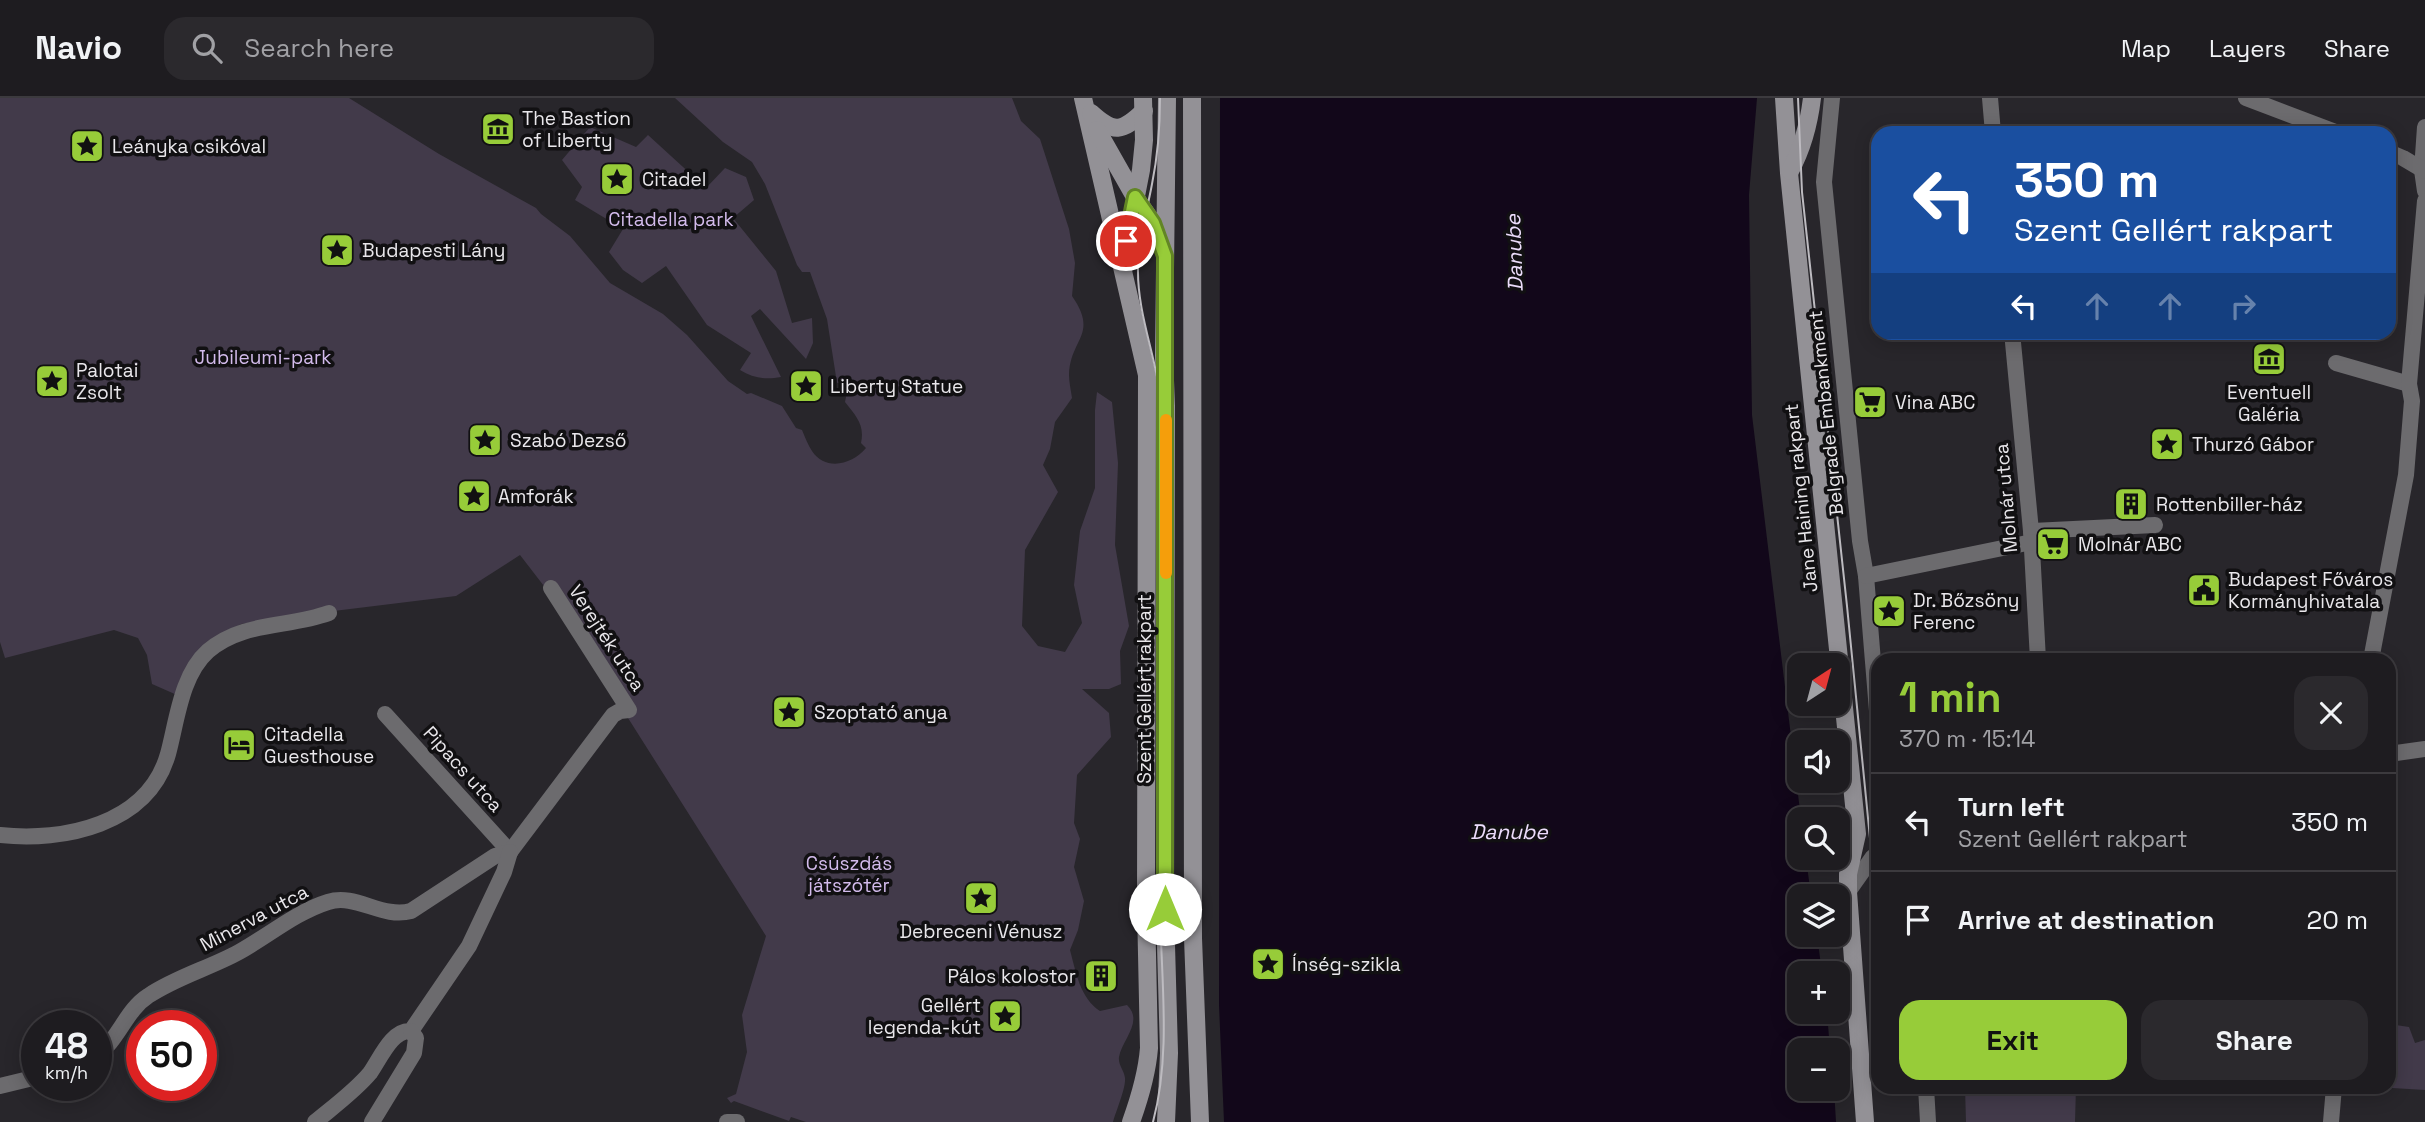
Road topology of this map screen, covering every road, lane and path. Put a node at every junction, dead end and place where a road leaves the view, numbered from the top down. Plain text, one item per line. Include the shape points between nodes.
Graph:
1 (1167, 98) edge
2 (1192, 98) edge
3 (1784, 98) edge
4 (1812, 98) edge
5 (1832, 98) edge
6 (1990, 98) edge
7 (2246, 98) edge
8 (1084, 103) edge
9 (1143, 104) edge
10 (1992, 126) edge
11 (2320, 126) edge
12 (2425, 127) edge
13 (2396, 155) edge
14 (2424, 170) edge
15 (1789, 173) junction
16 (2425, 191) edge
17 (1135, 197) junction
18 (2425, 201) edge
19 (1165, 256) junction
20 (1122, 268) junction
21 (2013, 340) edge
22 (2336, 363) dead end
23 (2410, 384) junction
24 (2418, 403) edge
25 (2155, 525) dead end
26 (2031, 537) junction
27 (1866, 576) junction
28 (551, 588) dead end
29 (329, 613) dead end
30 (1872, 653) edge
31 (2038, 653) edge
32 (2372, 653) edge
33 (629, 710) joint
34 (385, 714) dead end
35 (2425, 749) edge
36 (2396, 753) edge
37 (0, 835) edge
38 (510, 852) junction
39 (1871, 858) edge
40 (1848, 884) edge
41 (1850, 889) edge
42 (1850, 919) edge
43 (411, 1031) junction
44 (112, 1040) edge
45 (21, 1081) edge
46 (0, 1086) edge
47 (1926, 1094) edge
48 (2333, 1094) edge
49 (316, 1122) edge
50 (372, 1122) edge
51 (727, 1122) edge
52 (737, 1122) edge
53 (1130, 1122) edge
54 (1166, 1122) edge
55 (1200, 1122) edge
56 (1865, 1122) edge
57 (1928, 1122) edge
58 (2331, 1122) edge

1 - 19 main road, Szent Gellért rakpart
2 - 55 main road via 1193,938
3 - 15 main road, Jane Haining rakpart
4 - 15 main road
5 - 27 street, Belgrade Embankment via 1824,181
6 - 10 street
7 - 11 street
8 - 9 main road via 1099,121 1119,129 1127,126
8 - 17 main road, Szent Gellért rakpart
8 - 20 main road, Szent Gellért rakpart
9 - 17 main road, Szent Gellért rakpart via 1144,140
12 - 14 street
13 - 14 street
14 - 16 street
15 - 40 main road, Jane Haining rakpart via 1857,834
17 - 19 main road, Szent Gellért rakpart via 1153,223
17 - 20 main road, Szent Gellért rakpart
18 - 23 street
19 - 54 main road, Szent Gellért rakpart
20 - 53 main road, Szent Gellért rakpart via 1147,375 1149,1048 1142,1093
21 - 26 street, Molnár utca
22 - 23 street
23 - 24 street
24 - 32 street
25 - 26 street
26 - 27 street
26 - 31 street, Molnár utca
27 - 30 street, Belgrade Embankment
28 - 33 street, Verejték utca
29 - 37 street via 250,629 208,651 189,680 161,769 135,805 95,827 58,835
33 - 38 street, Minerva utca via 612,715
34 - 38 street, Pipacs utca
35 - 36 street
38 - 43 street via 469,946
38 - 44 street, Minerva utca via 495,856 401,914 346,900 314,908 239,952 148,995
39 - 41 street
42 - 56 main road, Jane Haining rakpart
43 - 49 street via 397,1035 368,1076
43 - 50 street via 416,1038 414,1053
45 - 46 street
47 - 57 street
48 - 58 street
51 - 52 street

